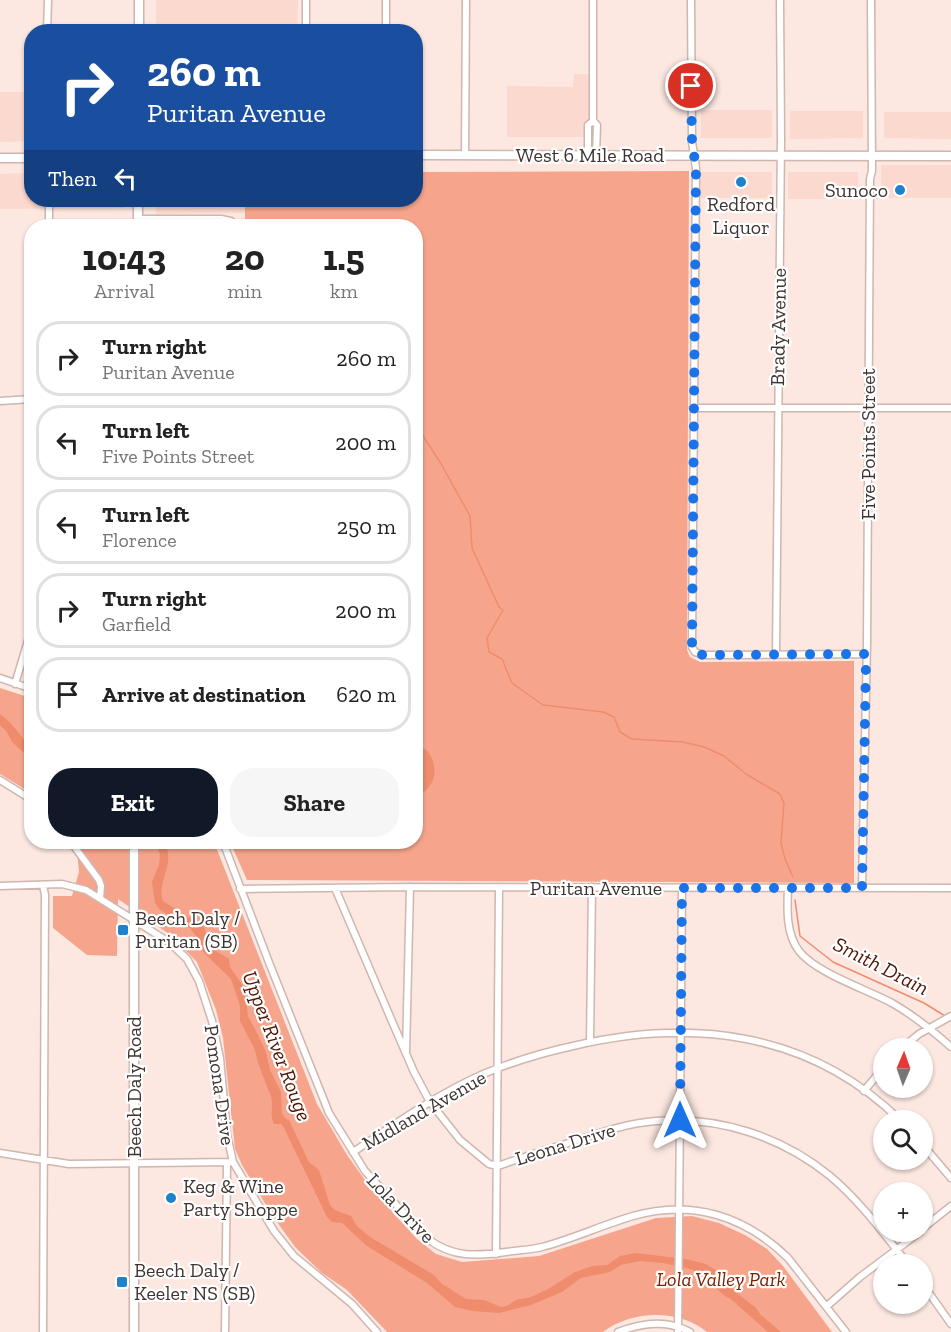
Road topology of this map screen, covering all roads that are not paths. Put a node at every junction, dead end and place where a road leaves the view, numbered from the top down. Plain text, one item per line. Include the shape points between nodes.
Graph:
1 (48, 0) edge
2 (139, 0) edge
3 (306, 0) edge
4 (386, 0) edge
5 (466, 0) edge
6 (593, 0) edge
7 (691, 0) edge
8 (780, 0) edge
9 (871, 0) edge
10 (47, 24) edge
11 (139, 24) edge
12 (306, 24) edge
13 (386, 24) edge
14 (423, 155) edge
15 (465, 155) junction
16 (592, 155) junction
17 (694, 155) junction
18 (780, 155) junction
19 (872, 155) junction
20 (951, 156) edge
21 (0, 158) edge
22 (24, 158) edge
23 (24, 400) edge
24 (0, 401) edge
25 (693, 408) junction
26 (777, 408) junction
27 (868, 408) junction
28 (951, 408) edge
29 (24, 654) edge
30 (866, 654) junction
31 (776, 655) junction
32 (0, 678) edge
33 (15, 684) junction
34 (24, 687) edge
35 (0, 780) edge
36 (24, 795) edge
37 (76, 849) edge
38 (134, 849) edge
39 (226, 849) edge
40 (43, 885) junction
41 (0, 886) edge
42 (410, 887) junction
43 (499, 887) junction
44 (592, 887) junction
45 (335, 888) junction
46 (682, 888) junction
47 (862, 888) junction
48 (951, 888) edge
49 (240, 889) junction
50 (788, 889) junction
51 (99, 898) junction
52 (134, 920) junction
53 (951, 1016) edge
54 (929, 1028) junction
55 (681, 1032) junction
56 (916, 1038) edge
57 (590, 1042) junction
58 (951, 1047) edge
59 (406, 1052) junction
60 (498, 1068) junction
61 (873, 1080) edge
62 (864, 1091) junction
63 (430, 1102) junction
64 (888, 1110) edge
65 (680, 1120) junction
66 (353, 1152) junction
67 (0, 1153) edge
68 (933, 1157) edge
69 (43, 1161) junction
70 (230, 1163) junction
71 (135, 1164) junction
72 (498, 1166) junction
73 (951, 1178) edge
74 (951, 1206) edge
75 (679, 1209) junction
76 (933, 1220) edge
77 (907, 1242) edge
78 (897, 1250) junction
79 (496, 1254) junction
80 (900, 1254) edge
81 (933, 1298) edge
82 (827, 1306) junction
83 (951, 1324) edge
84 (678, 1329) edge
85 (42, 1332) edge
86 (134, 1332) edge
87 (225, 1332) edge
88 (377, 1332) edge
89 (618, 1332) edge
90 (690, 1332) edge
91 (846, 1332) edge

1 - 10 street
2 - 11 main road
3 - 12 street
4 - 13 street
5 - 15 street
6 - 16 street via 593,121 597,125
7 - 17 street
8 - 18 street, Brady Avenue
9 - 19 street, Five Points Street
14 - 15 main road, West 6 Mile Road
15 - 16 main road, West 6 Mile Road
16 - 17 main road, West 6 Mile Road
17 - 18 main road, West 6 Mile Road
17 - 25 street
18 - 19 main road, West 6 Mile Road
18 - 26 street, Brady Avenue
19 - 20 main road, West 6 Mile Road
19 - 27 street, Five Points Street
21 - 22 main road
23 - 24 street
25 - 26 street
25 - 31 street via 691,643 695,652 703,655
26 - 27 street
26 - 31 street, Brady Avenue
27 - 28 street
27 - 30 street, Five Points Street
29 - 33 street
30 - 31 street
30 - 47 street, Five Points Street
32 - 33 street
33 - 34 street
35 - 36 street
37 - 51 street via 99,880
38 - 52 main road, Beech Daly Road
39 - 49 street, Lola Drive
40 - 41 street
40 - 51 street via 73,885
40 - 69 street
42 - 43 street, Puritan Avenue
42 - 45 street, Puritan Avenue
42 - 59 street
43 - 44 street, Puritan Avenue
43 - 60 street
44 - 46 street, Puritan Avenue
44 - 57 street
45 - 49 street, Puritan Avenue
45 - 59 street, Leona Drive
46 - 50 street, Puritan Avenue
46 - 55 street
47 - 48 street, Puritan Avenue
47 - 50 street, Puritan Avenue
49 - 66 street, Lola Drive via 324,1102
50 - 54 street via 791,933 804,956
51 - 52 street, Pomona Drive
52 - 70 street, Pomona Drive via 181,953 199,981 220,1058
52 - 71 main road, Beech Daly Road
53 - 54 street
54 - 56 street
54 - 58 street
55 - 57 street, Midland Avenue via 635,1034
55 - 62 street, Midland Avenue via 725,1035 772,1046 819,1064
55 - 65 street
57 - 60 street, Midland Avenue
59 - 63 street, Leona Drive
60 - 63 street, Midland Avenue
60 - 72 street
61 - 62 street
62 - 64 street, Midland Avenue
63 - 66 street, Midland Avenue
63 - 72 street, Leona Drive via 460,1140 489,1164
65 - 72 street, Leona Drive via 611,1129
65 - 75 street
65 - 78 street, Leona Drive via 739,1128 798,1153 844,1189
66 - 79 street, Lola Drive via 381,1190 433,1243 463,1255
67 - 69 street
68 - 73 street
69 - 71 street
69 - 85 street
70 - 71 street
70 - 87 street
70 - 88 street, Pomona Drive via 285,1246
71 - 86 main road, Beech Daly Road
72 - 79 street
74 - 76 street
75 - 79 street, Lola Drive via 634,1216 542,1247
75 - 82 street, Lola Drive via 719,1215 763,1236 788,1258
75 - 84 street
77 - 78 street
78 - 80 street, Leona Drive
78 - 82 street
81 - 83 street
82 - 91 street, Lola Drive
84 - 89 street via 655,1323
84 - 90 street

